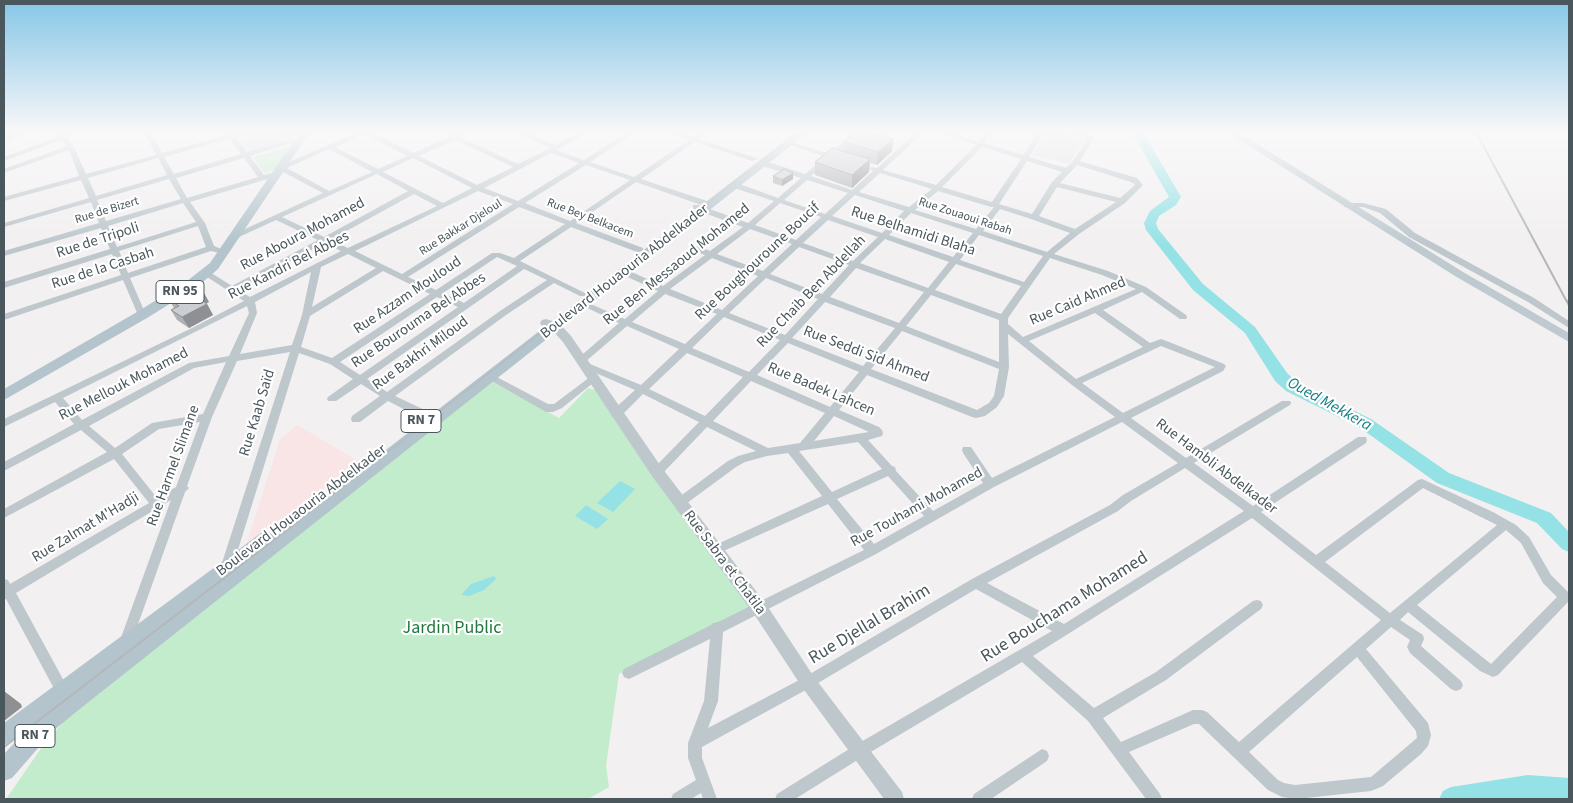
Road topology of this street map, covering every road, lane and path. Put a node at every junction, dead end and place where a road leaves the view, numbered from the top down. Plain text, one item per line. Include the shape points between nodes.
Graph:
1 (79, 169) edge
2 (112, 169) edge
3 (169, 169) edge
4 (199, 169) edge
5 (256, 169) edge
6 (274, 169) edge
7 (282, 169) edge
8 (296, 169) edge
9 (375, 169) edge
10 (385, 169) edge
11 (441, 169) edge
12 (513, 169) edge
13 (576, 169) edge
14 (610, 169) edge
15 (652, 169) edge
16 (748, 169) edge
17 (751, 169) edge
18 (782, 169) edge
19 (816, 169) edge
20 (956, 169) edge
21 (1019, 169) edge
22 (1062, 169) edge
23 (1099, 169) edge
24 (1291, 169) edge
25 (878, 170) joint
26 (1067, 171) joint
27 (380, 172) junction
28 (261, 176) junction
29 (173, 177) junction
30 (82, 178) junction
31 (806, 178) junction
32 (638, 179) junction
33 (1055, 184) junction
34 (734, 186) junction
35 (477, 188) junction
36 (937, 188) junction
37 (414, 191) junction
38 (853, 192) junction
39 (330, 194) junction
40 (4, 199) edge
41 (184, 199) junction
42 (92, 200) junction
43 (1122, 201) junction
44 (778, 202) junction
45 (520, 204) junction
46 (996, 205) junction
47 (443, 206) junction
48 (703, 206) junction
49 (909, 211) junction
50 (1034, 217) junction
51 (278, 218) junction
52 (825, 218) junction
53 (201, 223) junction
54 (102, 224) junction
55 (569, 224) junction
56 (4, 226) edge
57 (748, 226) junction
58 (978, 232) junction
59 (1076, 232) junction
60 (236, 236) junction
61 (884, 237) junction
62 (324, 240) junction
63 (798, 244) junction
64 (694, 248) dead end
65 (115, 250) junction
66 (218, 250) junction
67 (640, 250) junction
68 (347, 252) junction
69 (4, 254) edge
70 (500, 255) joint
71 (711, 255) junction
72 (1047, 256) junction
73 (956, 260) junction
74 (856, 263) junction
75 (518, 265) junction
76 (317, 266) junction
77 (382, 268) junction
78 (624, 272) junction
79 (205, 273) junction
80 (764, 275) junction
81 (124, 276) junction
82 (402, 277) junction
83 (553, 280) junction
84 (4, 285) edge
85 (1026, 285) junction
86 (1143, 289) junction
87 (232, 290) junction
88 (664, 290) junction
89 (929, 290) junction
90 (437, 294) junction
91 (826, 297) junction
92 (583, 299) junction
93 (250, 301) junction
94 (465, 307) junction
95 (1096, 310) junction
96 (306, 314) junction
97 (724, 314) junction
98 (142, 316) junction
99 (4, 317) edge
100 (1184, 317) dead end
101 (1003, 321) junction
102 (625, 323) junction
103 (551, 325) junction
104 (900, 328) junction
105 (1566, 332) edge
106 (786, 339) junction
107 (1024, 340) junction
108 (1149, 347) junction
109 (294, 348) junction
110 (686, 349) junction
111 (234, 358) junction
112 (333, 362) junction
113 (583, 362) junction
114 (1004, 367) junction
115 (864, 370) junction
116 (750, 376) junction
117 (491, 377) junction
118 (359, 379) junction
119 (593, 379) junction
120 (1076, 383) junction
121 (641, 389) junction
122 (4, 395) edge
123 (387, 396) junction
124 (56, 397) junction
125 (332, 399) dead end
126 (1286, 402) dead end
127 (831, 412) junction
128 (616, 414) junction
129 (427, 416) junction
130 (207, 417) junction
131 (1124, 418) junction
132 (356, 419) dead end
133 (706, 421) junction
134 (4, 423) edge
135 (80, 424) junction
136 (860, 438) junction
137 (1362, 440) dead end
138 (797, 448) junction
139 (967, 450) dead end
140 (767, 452) junction
141 (115, 453) junction
142 (1185, 462) junction
143 (4, 466) edge
144 (891, 470) junction
145 (657, 472) junction
146 (990, 484) junction
147 (183, 488) junction
148 (830, 498) junction
149 (679, 503) junction
150 (156, 504) junction
151 (1252, 512) junction
152 (4, 514) edge
153 (932, 517) junction
154 (1506, 524) junction
155 (715, 550) junction
156 (872, 551) junction
157 (1316, 562) junction
158 (225, 569) junction
159 (976, 583) junction
160 (5, 590) edge
161 (1257, 605) dead end
162 (1408, 605) junction
163 (760, 609) junction
164 (1390, 620) junction
165 (717, 627) junction
166 (1064, 631) junction
167 (125, 644) junction
168 (1358, 648) junction
169 (1024, 656) junction
170 (629, 673) dead end
171 (808, 682) junction
172 (1456, 685) dead end
173 (60, 700) junction
174 (1093, 716) junction
175 (4, 735) edge
176 (695, 743) junction
177 (1120, 749) junction
178 (859, 751) junction
179 (1238, 752) junction
180 (1042, 756) dead end
181 (4, 770) edge
182 (704, 784) junction
183 (678, 799) edge
184 (710, 799) edge
185 (782, 799) edge
186 (895, 799) edge
187 (979, 799) edge
188 (1155, 799) edge

1 - 30 street
2 - 30 street
3 - 29 street
4 - 29 street
5 - 28 street
6 - 28 street, Rue de Bizert
7 - 60 main road, RN 95
8 - 39 street
9 - 27 street
10 - 27 street
11 - 35 street, Rue Bey Belkacem
12 - 35 street, Rue Kandri Bel Abbes
13 - 45 street, Rue Bakkar Djeloul
14 - 32 street, Rue Hambli Abdelkader
15 - 32 street, Rue Bourouma Bel Abbes
16 - 48 main road, Boulevard Houaouria Abdelkader / RN 7
17 - 34 main road, Boulevard Houaouria Abdelkader / RN 7
18 - 31 street, Rue Zouaoui Rabah
19 - 31 street, Rue Ben Messaoud Mohamed
20 - 36 street, Rue Chaib Ben Abdellah
21 - 46 street
22 - 26 street
23 - 43 street via 1138,182 1136,189
24 - 105 main road
25 - 36 street
25 - 38 street, Rue Boughouroune Boucif
26 - 33 street
27 - 37 street
27 - 39 street
28 - 41 street, Rue de Bizert
29 - 41 street
29 - 42 street
30 - 40 street
30 - 42 street
31 - 38 street, Rue Zouaoui Rabah
31 - 44 street, Rue Ben Messaoud Mohamed
32 - 48 street, Rue Hambli Abdelkader
32 - 55 street, Rue Bourouma Bel Abbes
33 - 43 street
33 - 50 street
34 - 44 street, Rue Belhamidi Blaha
34 - 48 main road, Boulevard Houaouria Abdelkader / RN 7
35 - 45 street, Rue Bey Belkacem
35 - 47 street, Rue Kandri Bel Abbes
36 - 46 street
36 - 49 street, Rue Chaib Ben Abdellah
37 - 47 street
37 - 62 street, Rue Aboura Mohamed
38 - 49 street, Rue Zouaoui Rabah
38 - 52 street, Rue Boughouroune Boucif
39 - 51 street
41 - 53 street
41 - 54 street, Rue de Bizert
42 - 54 street
42 - 56 street
43 - 59 street
44 - 52 street, Rue Belhamidi Blaha
44 - 57 street, Rue Ben Messaoud Mohamed
45 - 55 street, Rue Bey Belkacem
45 - 82 street, Rue Bakkar Djeloul
46 - 50 street
46 - 58 street
47 - 68 street, Rue Kandri Bel Abbes
48 - 57 street, Rue Hambli Abdelkader
48 - 67 main road, Boulevard Houaouria Abdelkader / RN 7
48 - 78 main road, Boulevard Houaouria Abdelkader / RN 7
49 - 58 street, Rue Zouaoui Rabah
49 - 61 street, Rue Chaib Ben Abdellah
50 - 59 street
51 - 60 street
51 - 62 street
52 - 61 street, Rue Belhamidi Blaha
52 - 63 street, Rue Boughouroune Boucif
53 - 65 street, Rue de Tripoli
53 - 66 street
54 - 65 street
54 - 69 street, Rue de Bizert
55 - 67 street, Rue Bey Belkacem
55 - 75 street, Rue Bourouma Bel Abbes
57 - 63 street, Rue Hambli Abdelkader
57 - 71 street, Rue Ben Messaoud Mohamed
58 - 72 street, Rue Zouaoui Rabah
58 - 73 street
59 - 72 street
60 - 66 main road, RN 95
61 - 73 street, Rue Belhamidi Blaha
61 - 74 street, Rue Chaib Ben Abdellah
62 - 68 street
62 - 87 street, Rue Aboura Mohamed
63 - 74 street, Rue Hambli Abdelkader
63 - 80 street, Rue Boughouroune Boucif
64 - 71 street
65 - 81 street
65 - 84 street, Rue de Tripoli
66 - 79 main road, RN 95
66 - 81 street, Rue de la Casbah
67 - 92 main road, Boulevard Houaouria Abdelkader / RN 7
68 - 76 street, Rue Kandri Bel Abbes
68 - 77 street
70 - 75 street, Rue Badek Lahcen
70 - 90 street, Rue Azzam Mouloud via 489,257
71 - 80 street
71 - 88 street, Rue Ben Messaoud Mohamed
72 - 85 street
72 - 86 street, Rue Zouaoui Rabah via 1105,273
73 - 85 street, Rue Belhamidi Blaha
73 - 89 street
74 - 89 street, Rue Hambli Abdelkader
74 - 91 street, Rue Chaib Ben Abdellah
75 - 83 street, Rue Badek Lahcen
75 - 94 street, Rue Bourouma Bel Abbes
76 - 93 street, Rue Kandri Bel Abbes
76 - 96 street, Rue Kaab Saïd
77 - 82 street
77 - 96 street
78 - 88 street, Rue Seddi Sid Ahmed
78 - 92 main road, Boulevard Houaouria Abdelkader / RN 7
79 - 87 street
79 - 98 main road, RN 95
80 - 91 street
80 - 97 street, Rue Boughouroune Boucif
81 - 98 street
81 - 99 street, Rue de la Casbah
82 - 90 street
83 - 92 street, Rue Badek Lahcen
83 - 123 street, Rue Bakhri Miloud
85 - 101 street
86 - 95 street, Rue Caid Ahmed
86 - 100 street, Rue Zouaoui Rabah
87 - 93 street
88 - 97 street, Rue Seddi Sid Ahmed
88 - 102 street, Rue Ben Messaoud Mohamed
89 - 101 street, Rue Hambli Abdelkader
89 - 104 street
90 - 94 street
90 - 112 street, Rue Azzam Mouloud
91 - 104 street
91 - 106 street, Rue Chaib Ben Abdellah
92 - 102 street, Rue Badek Lahcen
92 - 103 main road, Boulevard Houaouria Abdelkader / RN 7
93 - 111 street, Rue Harmel Slimane via 253,313
93 - 124 street, Rue Kandri Bel Abbes
94 - 118 street, Rue Bourouma Bel Abbes
95 - 107 street, Rue Caid Ahmed
95 - 108 street
96 - 109 street, Rue Kaab Saïd
97 - 106 street, Rue Seddi Sid Ahmed
97 - 110 street, Rue Boughouroune Boucif
98 - 122 main road, RN 95
101 - 107 street, Rue Hambli Abdelkader
101 - 114 street
102 - 110 street, Rue Badek Lahcen
102 - 113 street, Rue Ben Messaoud Mohamed
103 - 113 street, Rue Sabra et Chatila
103 - 117 main road, Boulevard Houaouria Abdelkader / RN 7
103 - 129 main road, Boulevard Houaouria Abdelkader / RN 7
104 - 114 street
104 - 115 street
106 - 115 street, Rue Seddi Sid Ahmed
106 - 116 street, Rue Chaib Ben Abdellah
107 - 120 street, Rue Hambli Abdelkader
108 - 120 street
108 - 131 street, Rue Touhami Mohamed via 1165,343 1221,366
109 - 111 street, Rue Mellouk Mohamed
109 - 112 street
109 - 158 street, Rue Kaab Saïd
110 - 116 street, Rue Badek Lahcen
110 - 121 street, Rue Boughouroune Boucif
111 - 130 street, Rue Harmel Slimane
111 - 135 street, Rue Mellouk Mohamed via 192,365
112 - 118 street
113 - 119 street, Rue Sabra et Chatila
113 - 121 street
114 - 115 street, Rue Seddi Sid Ahmed via 1000,396 987,410 976,414
115 - 127 street
116 - 127 street, Rue Badek Lahcen
116 - 133 street, Rue Chaib Ben Abdellah
117 - 119 street via 546,408 558,406
117 - 173 main road, Boulevard Houaouria Abdelkader / RN 7
118 - 123 street
118 - 125 street, Rue Bourouma Bel Abbes
119 - 128 street, Rue Sabra et Chatila
120 - 131 street, Rue Hambli Abdelkader
121 - 128 street, Rue Boughouroune Boucif
121 - 133 street
123 - 129 street
123 - 132 street, Rue Bakhri Miloud
124 - 134 street, Rue Kandri Bel Abbes
124 - 135 street
126 - 142 street, Rue Djellal Brahim
127 - 136 street, Rue Badek Lahcen via 875,430 876,435
127 - 138 street
128 - 145 street, Rue Sabra et Chatila
129 - 158 main road, Boulevard Houaouria Abdelkader / RN 7
130 - 141 street via 156,426
130 - 147 street, Rue Harmel Slimane
131 - 142 street, Rue Hambli Abdelkader
131 - 146 street, Rue Touhami Mohamed
133 - 140 street
133 - 145 street, Rue Chaib Ben Abdellah
135 - 141 street
135 - 143 street, Rue Mellouk Mohamed
136 - 138 street
136 - 144 street
137 - 151 street, Rue Bouchama Mohamed
138 - 140 street
138 - 148 street
139 - 146 street
140 - 149 street via 732,464
141 - 150 street
141 - 152 street
142 - 151 street, Rue Hambli Abdelkader
142 - 159 street, Rue Djellal Brahim via 1114,508
144 - 148 street
144 - 153 street
145 - 149 street, Rue Sabra et Chatila
146 - 153 street, Rue Touhami Mohamed
147 - 150 street, Rue Zalmat M'Hadji
147 - 167 street, Rue Harmel Slimane
148 - 155 street
148 - 156 street
149 - 155 street, Rue Sabra et Chatila
150 - 160 street, Rue Zalmat M'Hadji
151 - 157 street, Rue Hambli Abdelkader
151 - 166 street, Rue Bouchama Mohamed
153 - 156 street, Rue Touhami Mohamed
154 - 157 street via 1422,483
154 - 162 street
154 - 162 street via 1525,540 1547,578 1565,597 1496,670 1485,667
155 - 163 street, Rue Sabra et Chatila
156 - 163 street, Rue Touhami Mohamed
157 - 164 street, Rue Hambli Abdelkader
158 - 167 main road, Boulevard Houaouria Abdelkader / RN 7
159 - 166 street
159 - 171 street, Rue Djellal Brahim
160 - 173 street
161 - 174 street via 1161,676
162 - 164 street
163 - 165 street, Rue Touhami Mohamed
163 - 171 street, Rue Sabra et Chatila
164 - 168 street
164 - 172 street, Rue Hambli Abdelkader via 1416,637 1415,650
165 - 170 street, Rue Touhami Mohamed
165 - 176 street via 711,701
166 - 169 street, Rue Bouchama Mohamed
167 - 173 main road, Boulevard Houaouria Abdelkader / RN 7
168 - 179 street
168 - 179 street via 1423,728 1423,741 1416,749 1371,784 1296,792 1272,785
169 - 174 street
169 - 178 street, Rue Bouchama Mohamed
171 - 176 street, Rue Djellal Brahim
171 - 178 street, Rue Sabra et Chatila
173 - 175 main road, RN 7
173 - 181 main road, RN 7 via 46,724
174 - 177 street
176 - 182 street via 695,758
177 - 179 street via 1192,717 1202,717
177 - 188 street
178 - 185 street, Rue Bouchama Mohamed
178 - 186 street, Rue Sabra et Chatila
180 - 187 street
182 - 183 street
182 - 184 street

